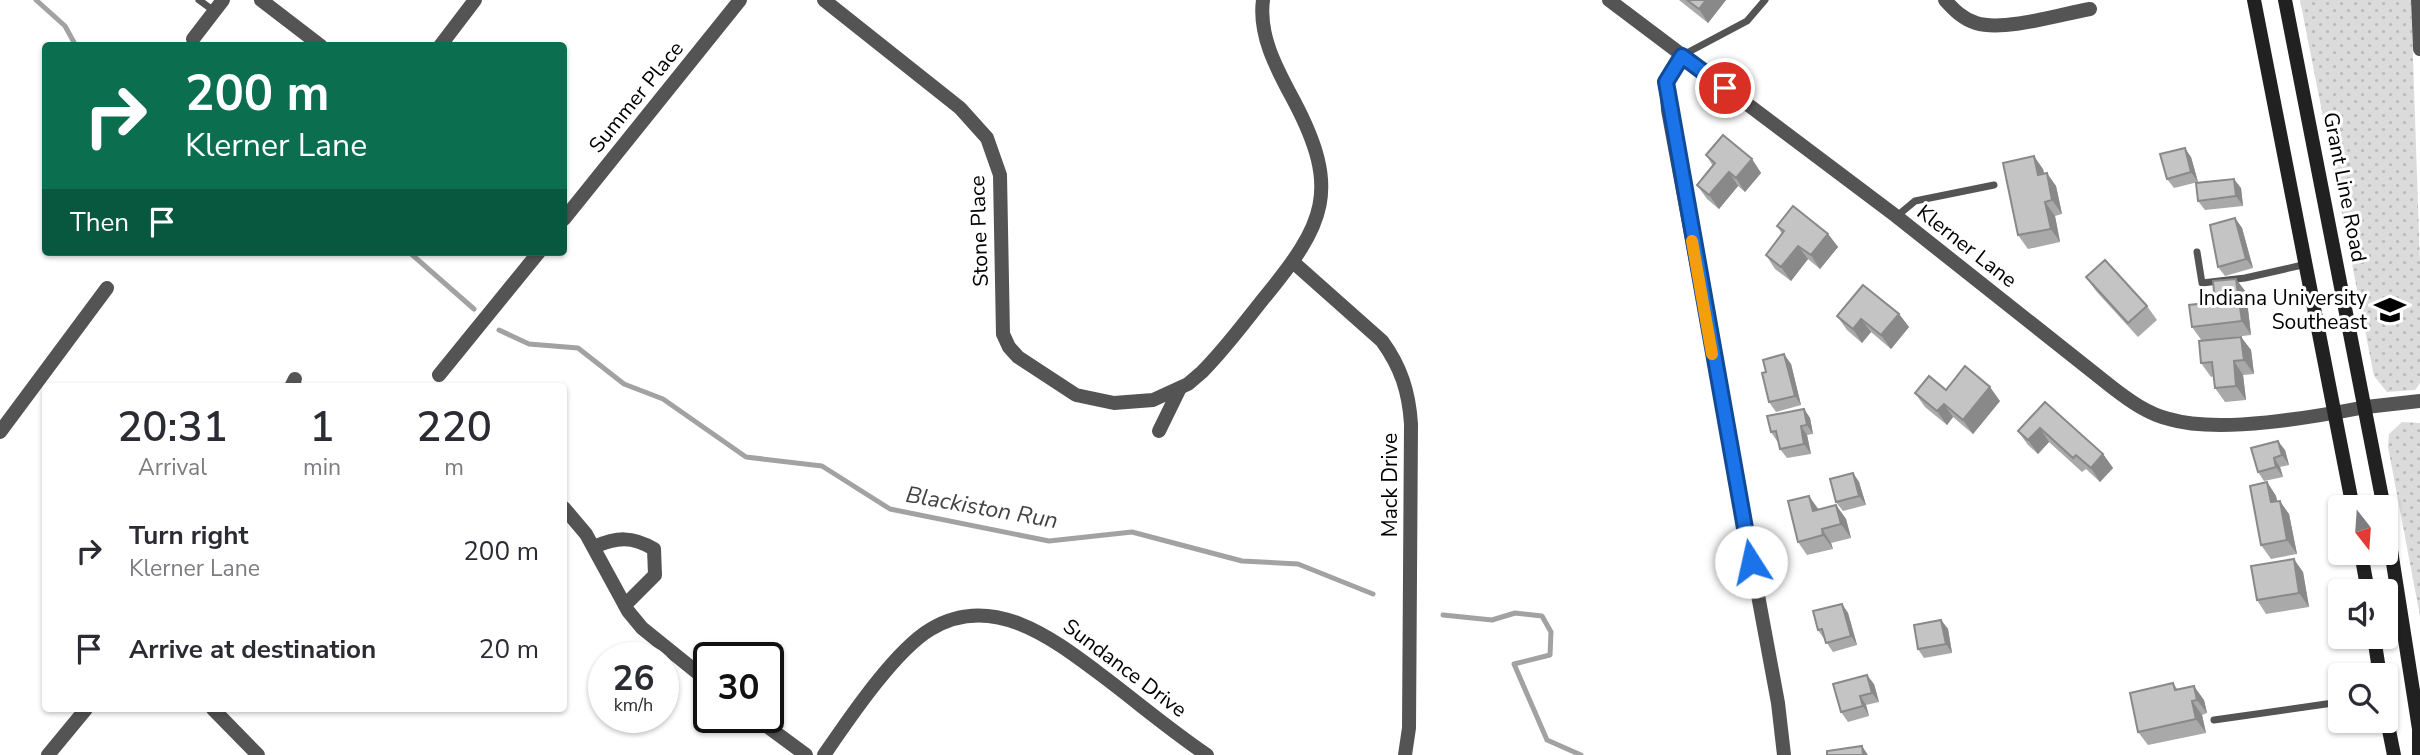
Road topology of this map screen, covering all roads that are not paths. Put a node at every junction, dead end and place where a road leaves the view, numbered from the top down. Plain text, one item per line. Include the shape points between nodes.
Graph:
1 (199, 0) edge
2 (261, 0) edge
3 (475, 0) edge
4 (740, 0) edge
5 (824, 0) edge
6 (1263, 0) edge
7 (1609, 0) edge
8 (1765, 0) edge
9 (1945, 0) edge
10 (2253, 0) edge
11 (2285, 0) edge
12 (2418, 0) edge
13 (218, 6) edge
14 (2090, 9) dead end
15 (193, 39) dead end
16 (316, 42) edge
17 (443, 42) edge
18 (2420, 49) edge
19 (1682, 56) junction
20 (1994, 185) dead end
21 (567, 215) edge
22 (1896, 216) junction
23 (2197, 252) dead end
24 (536, 256) edge
25 (1293, 262) junction
26 (2307, 264) junction
27 (107, 288) dead end
28 (439, 374) dead end
29 (1180, 388) junction
30 (2420, 401) edge
31 (2366, 407) junction
32 (2335, 413) junction
33 (1159, 431) dead end
34 (0, 432) edge
35 (2351, 495) edge
36 (2382, 495) edge
37 (567, 512) edge
38 (594, 547) junction
39 (2394, 565) edge
40 (625, 605) junction
41 (693, 669) edge
42 (2328, 704) edge
43 (84, 712) edge
44 (216, 712) edge
45 (2214, 720) dead end
46 (777, 733) edge
47 (2390, 733) edge
48 (48, 755) edge
49 (258, 755) edge
50 (806, 755) edge
51 (824, 755) edge
52 (1207, 755) edge
53 (1405, 755) edge
54 (1784, 755) edge
55 (2394, 755) edge
56 (2419, 755) edge

1 - 13 lane
2 - 16 street
3 - 17 street
4 - 21 street, Summer Place
5 - 29 street, Stone Place via 960,108 987,138 1000,175 1002,318 1009,347 1044,376 1094,401 1143,401
6 - 25 street, Stone Place via 1269,49 1321,165 1316,220
7 - 19 street, Klerner Lane
8 - 19 lane via 1748,22
9 - 14 street via 1974,23 1992,26
10 - 26 main road
11 - 31 main road, Grant Line Road
12 - 18 street
13 - 15 street
19 - 22 street, Klerner Lane
19 - 54 street via 1666,82 1668,110
20 - 22 lane via 1915,201
22 - 32 street, Klerner Lane via 2149,412 2170,420 2225,424
23 - 26 lane via 2202,283
24 - 28 street
25 - 29 street, Stone Place via 1216,358
25 - 53 street, Mack Drive via 1382,341 1406,386 1411,424 1409,728
26 - 32 main road
27 - 34 street
29 - 33 street, Stone Place
30 - 31 street, Klerner Lane
31 - 32 street, Klerner Lane
31 - 36 main road, Grant Line Road
32 - 35 main road
37 - 38 street
38 - 40 street
38 - 40 street via 616,538 638,540 654,549 655,575
39 - 56 main road, Grant Line Road
40 - 41 street via 642,628
42 - 45 lane
43 - 48 street
44 - 49 street
46 - 50 street
47 - 55 main road
51 - 52 street, Sundance Drive via 901,654 929,629 947,621 985,616 1021,623 1069,649

